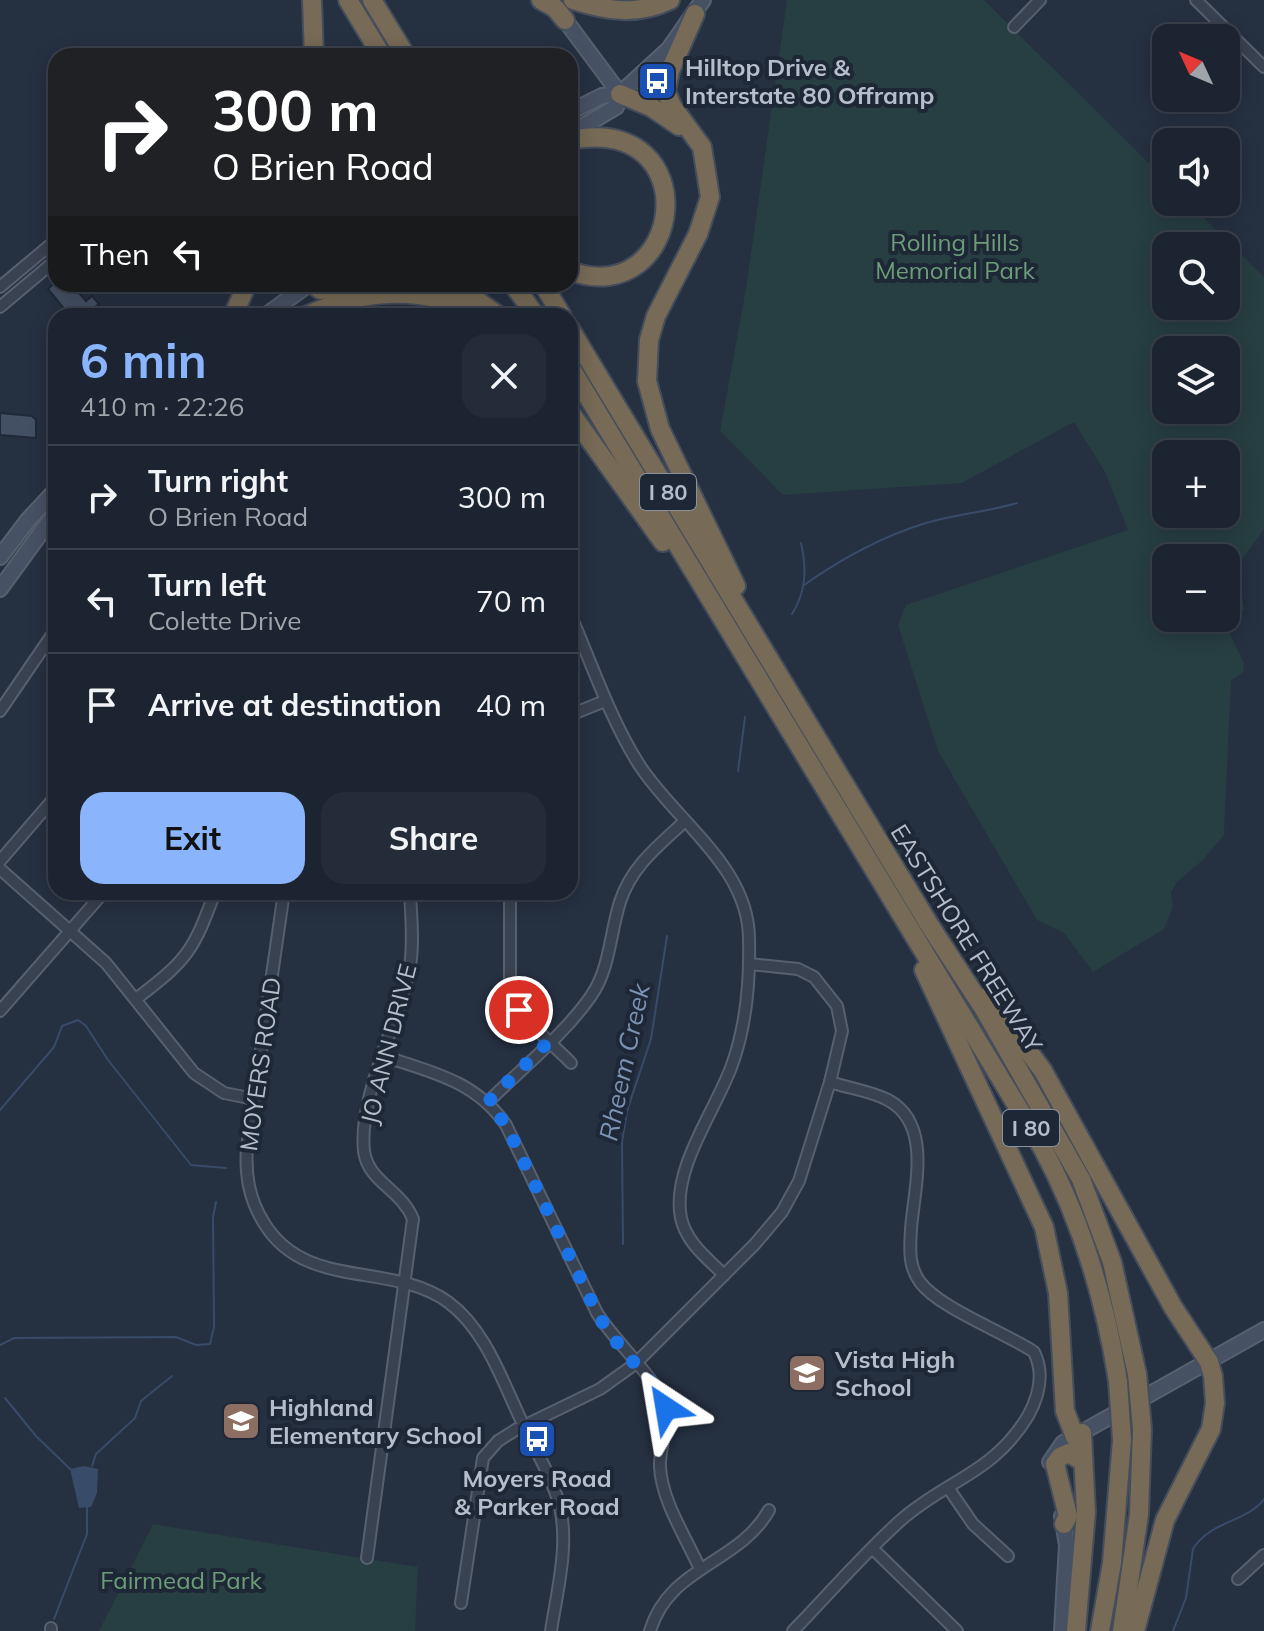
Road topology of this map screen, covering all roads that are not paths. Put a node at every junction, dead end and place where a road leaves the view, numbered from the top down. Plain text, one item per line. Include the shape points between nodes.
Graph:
1 (312, 0) edge
2 (348, 0) edge
3 (372, 0) edge
4 (541, 0) edge
5 (573, 0) edge
6 (670, 0) edge
7 (1040, 0) edge
8 (1196, 0) edge
9 (699, 7) edge
10 (565, 20) joint
11 (1014, 27) dead end
12 (314, 48) edge
13 (377, 48) edge
14 (401, 48) edge
15 (1264, 67) edge
16 (620, 94) junction
17 (578, 108) edge
18 (578, 132) edge
19 (578, 137) edge
20 (708, 176) junction
21 (48, 247) edge
22 (48, 267) edge
23 (578, 274) edge
24 (0, 287) edge
25 (300, 292) edge
26 (465, 292) edge
27 (0, 307) edge
28 (276, 308) edge
29 (327, 308) edge
30 (462, 308) edge
31 (488, 308) edge
32 (578, 342) edge
33 (578, 380) edge
34 (578, 423) edge
35 (48, 499) edge
36 (28, 520) junction
37 (48, 522) edge
38 (0, 542) edge
39 (0, 557) edge
40 (1, 582) edge
41 (712, 603) junction
42 (578, 634) edge
43 (48, 641) edge
44 (766, 655) junction
45 (605, 701) junction
46 (0, 711) edge
47 (578, 712) edge
48 (48, 805) edge
49 (684, 822) junction
50 (0, 861) edge
51 (0, 869) edge
52 (890, 899) junction
53 (97, 900) edge
54 (212, 900) edge
55 (283, 900) edge
56 (410, 900) edge
57 (510, 900) edge
58 (930, 926) junction
59 (70, 931) junction
60 (749, 964) junction
61 (136, 999) junction
62 (0, 1011) edge
63 (549, 1041) junction
64 (383, 1056) junction
65 (571, 1063) dead end
66 (830, 1082) junction
67 (254, 1099) junction
68 (488, 1102) junction
69 (724, 1275) junction
70 (405, 1283) junction
71 (1264, 1330) edge
72 (1209, 1362) junction
73 (635, 1364) junction
74 (524, 1426) junction
75 (1079, 1435) junction
76 (1083, 1462) junction
77 (949, 1489) junction
78 (769, 1510) dead end
79 (1064, 1524) junction
80 (873, 1549) junction
81 (1264, 1555) edge
82 (1008, 1556) dead end
83 (367, 1558) dead end
84 (700, 1569) junction
85 (1238, 1579) dead end
86 (461, 1603) dead end
87 (551, 1631) edge
88 (650, 1631) edge
89 (793, 1631) edge
90 (957, 1631) edge
91 (1062, 1631) edge
92 (1076, 1631) edge
93 (1100, 1631) edge
94 (1122, 1631) edge
95 (1135, 1631) edge

1 - 12 highway
2 - 13 highway
3 - 14 highway
4 - 10 highway
5 - 6 highway via 629,11
7 - 11 street
8 - 15 street
9 - 16 main road via 658,60
9 - 20 highway via 666,91 702,147
10 - 16 main road
16 - 17 main road
16 - 18 main road via 611,112
16 - 20 highway via 679,126 698,149
19 - 23 highway via 630,144 657,170 667,205 660,239 632,267 607,276
20 - 44 highway via 710,197 703,221 652,328 647,381 660,429
21 - 24 street
22 - 27 street
25 - 28 main road
26 - 31 highway
29 - 30 highway via 386,293 432,297
32 - 44 highway, EASTSHORE FREEWAY / I 80
33 - 41 highway, EASTSHORE FREEWAY / I 80
34 - 41 highway
35 - 36 main road
36 - 38 main road
36 - 39 main road
37 - 40 main road
41 - 52 highway, EASTSHORE FREEWAY / I 80
42 - 45 street
43 - 46 street
44 - 58 highway, EASTSHORE FREEWAY / I 80
45 - 47 street
45 - 49 street via 640,766
48 - 50 street
49 - 60 street via 729,873 747,908
49 - 63 street via 630,878 600,981
51 - 59 street
52 - 75 highway via 1044,1227 1058,1293 1065,1411
52 - 93 highway, EASTSHORE FREEWAY / I 80, bridge via 969,1022 1062,1185 1093,1269 1112,1344 1122,1440 1114,1551
53 - 59 street
54 - 61 street via 184,959
55 - 67 street, MOYERS ROAD
56 - 64 street, JO ANN DRIVE via 410,967
57 - 63 street via 512,998
58 - 72 highway via 1043,1071 1173,1307
58 - 94 highway, EASTSHORE FREEWAY / I 80, bridge via 1081,1179 1112,1262 1137,1374 1142,1429 1139,1514
59 - 61 street
59 - 62 street
60 - 66 street via 798,969 827,990 842,1031
60 - 69 street via 733,1064 679,1196 690,1240
61 - 67 street via 194,1073 224,1093
63 - 65 street
63 - 68 street
64 - 68 street via 469,1086
64 - 70 street, JO ANN DRIVE via 371,1093 364,1151 376,1177 400,1196 413,1219
66 - 69 street via 799,1181 782,1212
66 - 77 street via 887,1099 911,1122 917,1146 910,1248 921,1285 1028,1348 1037,1359 1037,1400 1006,1448
67 - 70 street, MOYERS ROAD via 247,1179 254,1204 276,1239 327,1270
68 - 73 street via 506,1125 597,1313
69 - 73 street
70 - 74 street, MOYERS ROAD via 437,1295 467,1319
70 - 83 street, JO ANN DRIVE
71 - 72 main road
72 - 75 main road
72 - 95 highway via 1215,1403 1211,1429 1165,1520
73 - 74 street via 600,1389
73 - 84 street via 666,1408 663,1486
74 - 86 street via 498,1441 483,1458
74 - 87 street, MOYERS ROAD via 554,1487 563,1531
75 - 76 highway
75 - 79 main road via 1051,1457 1048,1471
76 - 79 highway via 1069,1453 1055,1464 1068,1516
76 - 92 highway via 1086,1512
77 - 80 street via 910,1512
77 - 82 street via 973,1524
78 - 84 street via 759,1529
79 - 91 main road
80 - 89 street
80 - 90 street
81 - 85 street
84 - 88 street via 664,1600

